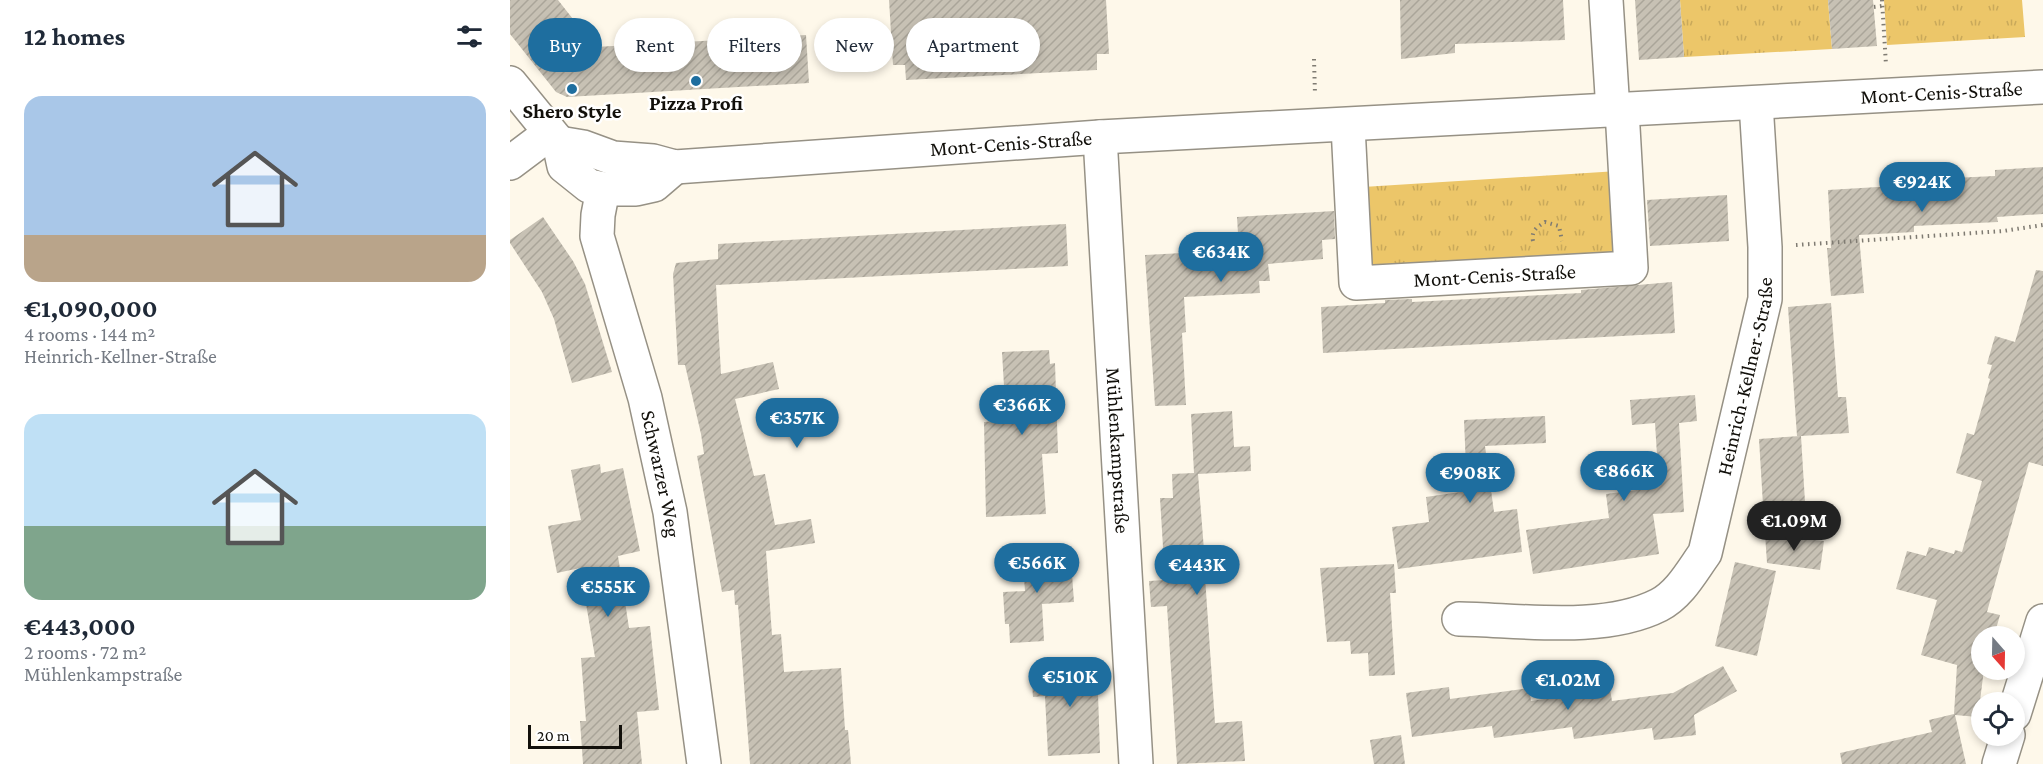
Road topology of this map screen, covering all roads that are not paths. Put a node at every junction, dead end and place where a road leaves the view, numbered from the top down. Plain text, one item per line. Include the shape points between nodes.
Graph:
1 (1606, 0) edge
2 (510, 83) edge
3 (2043, 87) edge
4 (1756, 103) junction
5 (1618, 111) junction
6 (1348, 126) junction
7 (1100, 137) junction
8 (554, 138) junction
9 (510, 163) edge
10 (675, 167) junction
11 (603, 189) junction
12 (1459, 619) dead end
13 (2043, 621) edge
14 (2021, 692) edge
15 (2005, 746) edge
16 (704, 764) edge
17 (1136, 764) edge
18 (1999, 764) edge

1 - 5 street, Mont-Cenis-Straße
2 - 8 street
3 - 4 street, Mont-Cenis-Straße
4 - 5 street, Mont-Cenis-Straße
4 - 12 street, Heinrich-Kellner-Straße via 1765,299 1705,553 1682,586 1660,604 1633,614 1597,622
5 - 6 street, Mont-Cenis-Straße
5 - 6 street, Mont-Cenis-Straße via 1631,268 1476,277 1356,283
6 - 7 street, Mont-Cenis-Straße
7 - 10 street, Mont-Cenis-Straße
7 - 17 street, Mühlenkampstraße
8 - 9 street
8 - 10 street, Mont-Cenis-Straße via 613,159 653,161
8 - 11 street via 564,166 574,177
10 - 11 street via 654,185
11 - 16 street, Schwarzer Weg via 597,236 645,398 670,512
13 - 14 street
15 - 18 street

